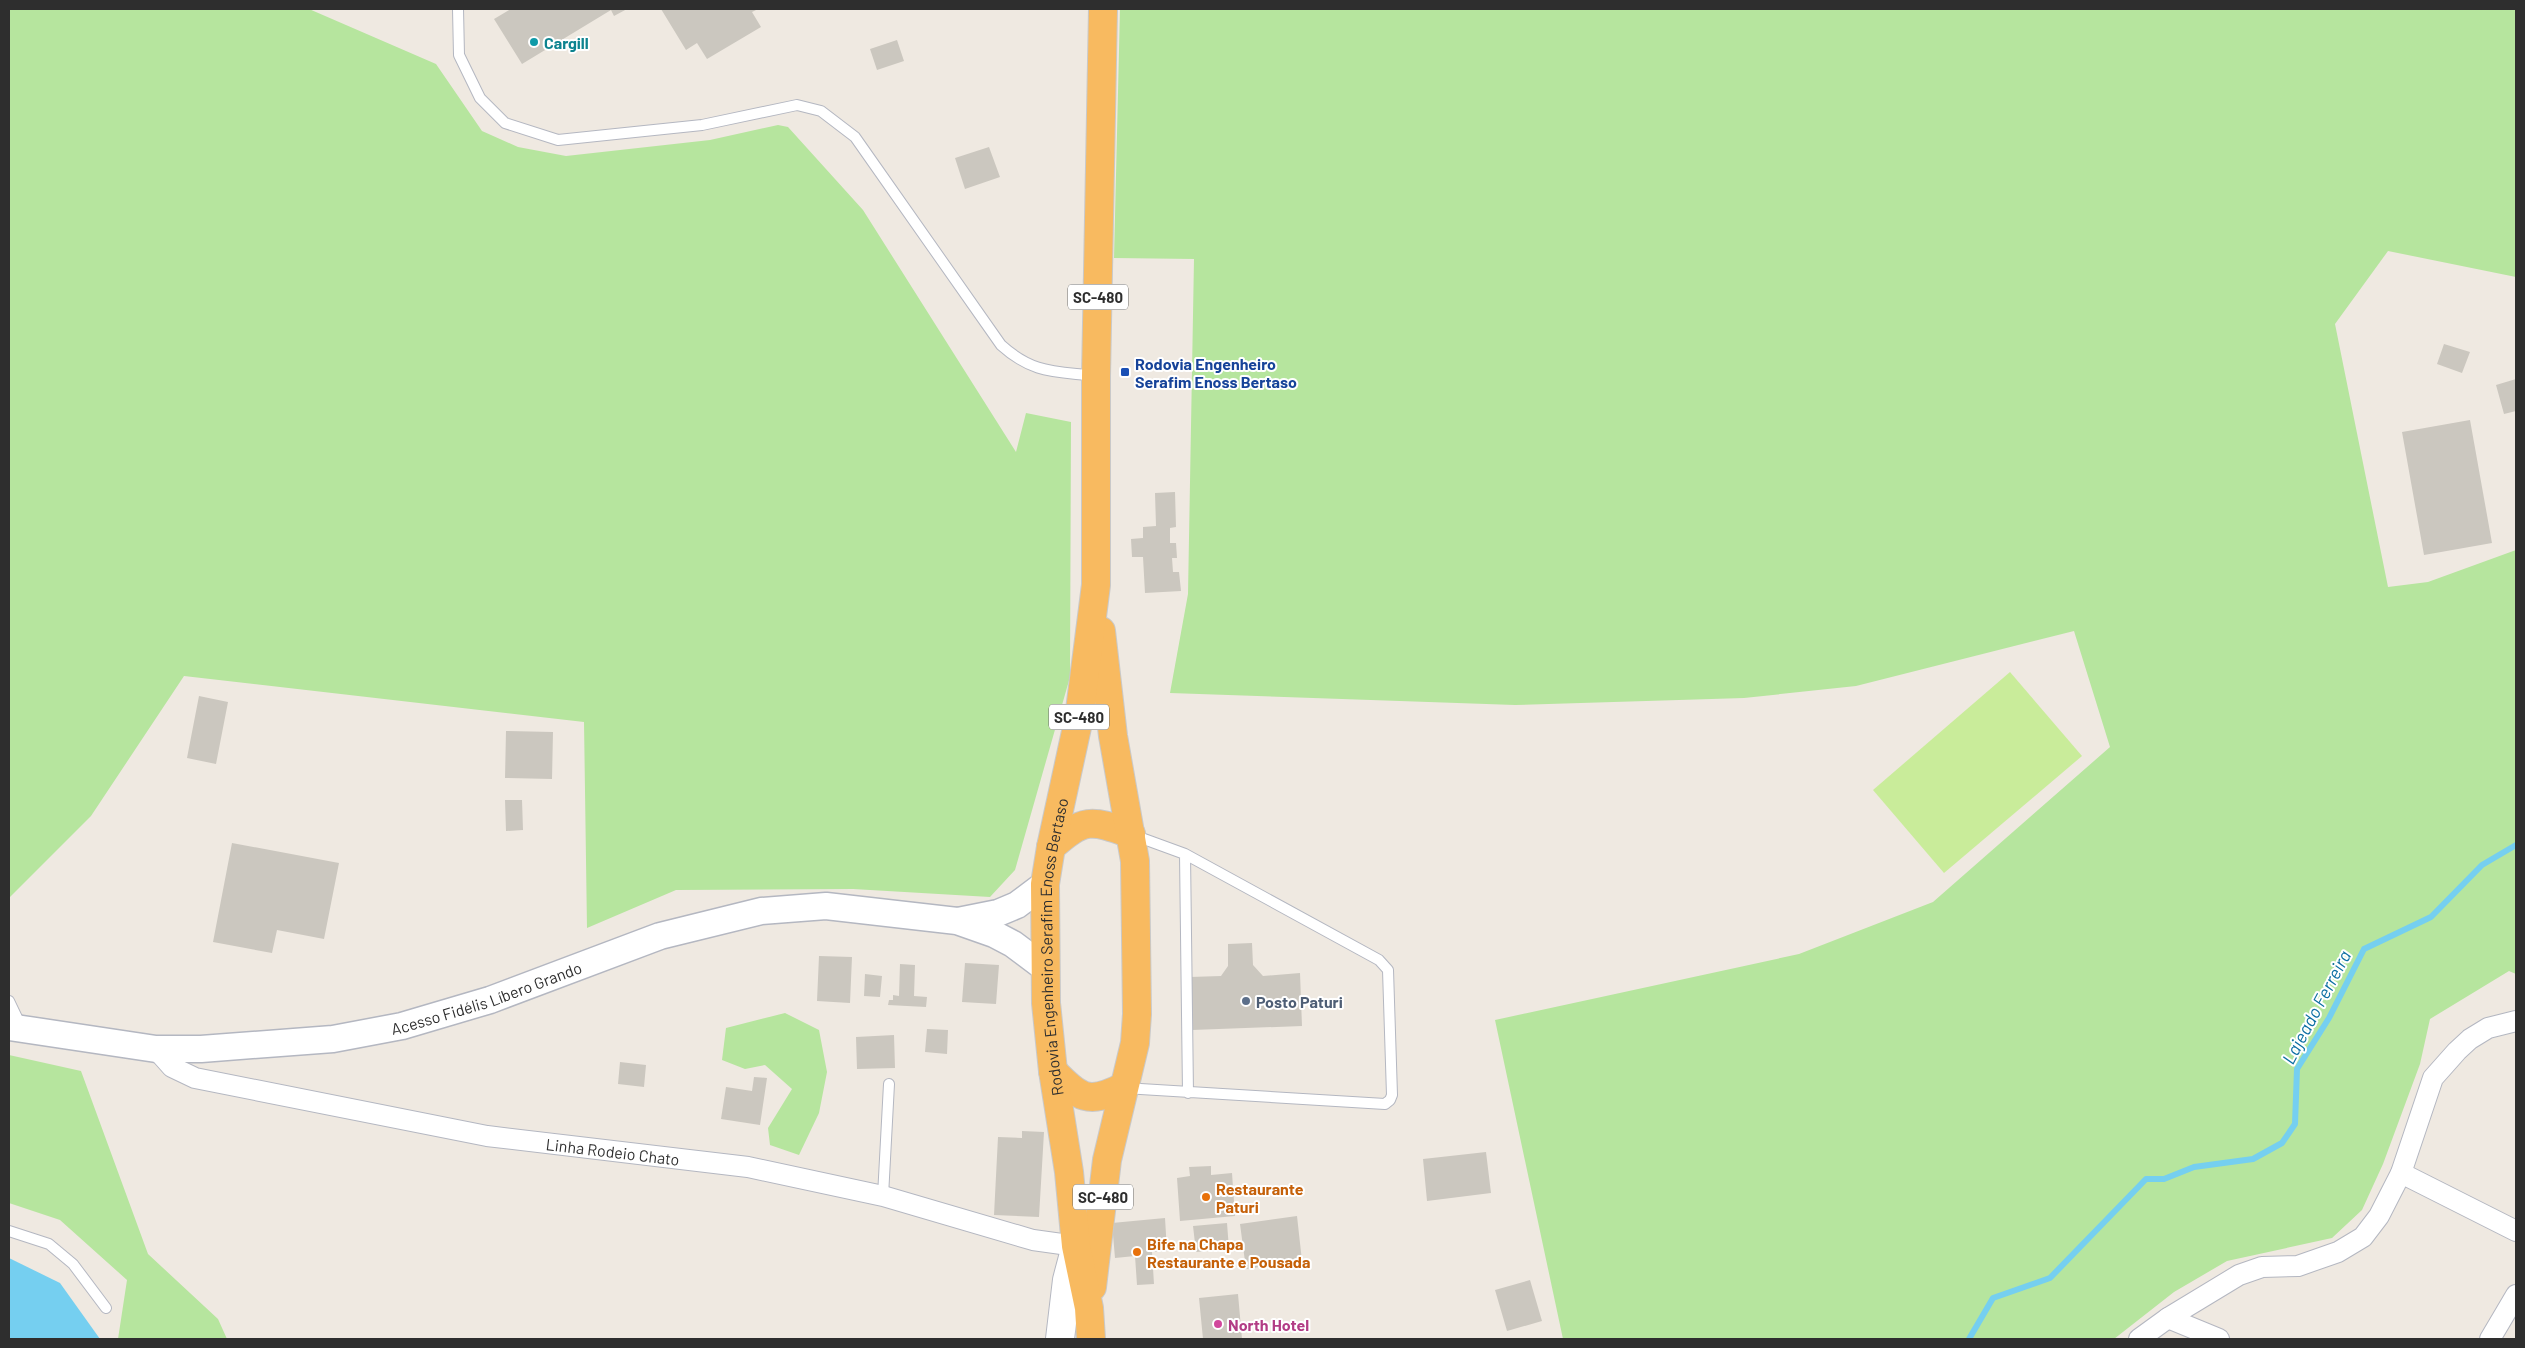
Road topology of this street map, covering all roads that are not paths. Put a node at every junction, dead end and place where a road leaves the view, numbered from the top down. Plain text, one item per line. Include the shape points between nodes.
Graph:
1 (458, 9) edge
2 (1103, 9) edge
3 (1096, 376) junction
4 (1096, 585) junction
5 (1131, 834) junction
6 (1051, 847) junction
7 (1185, 854) junction
8 (1045, 884) junction
9 (957, 921) junction
10 (1045, 968) junction
11 (9, 1001) edge
12 (2516, 1021) edge
13 (16, 1028) edge
14 (156, 1049) junction
15 (1053, 1070) junction
16 (889, 1084) dead end
17 (1123, 1088) junction
18 (1188, 1092) junction
19 (2401, 1173) junction
20 (883, 1196) junction
21 (9, 1231) edge
22 (2516, 1231) edge
23 (1076, 1246) junction
24 (2516, 1295) edge
25 (106, 1308) dead end
26 (1089, 1308) junction
27 (2168, 1318) junction
28 (1060, 1339) edge
29 (1092, 1339) edge
30 (2138, 1339) edge
31 (2219, 1339) edge
32 (2490, 1339) edge

1 - 3 lane via 459,55 480,98 505,123 558,140 702,124 797,105 821,111 855,137 1001,345 1017,360 1037,369
2 - 3 highway, Rodovia Engenheiro Serafim Enoss Bertaso / SC-480
3 - 4 highway, Rodovia Engenheiro Serafim Enoss Bertaso / SC-480
4 - 5 highway, Rodovia Engenheiro Serafim Enoss Bertaso / SC-480 via 1113,736
4 - 6 highway, Rodovia Engenheiro Serafim Enoss Bertaso / SC-480 via 1079,718
5 - 6 highway via 1090,822 1071,829
5 - 7 lane
5 - 17 highway, Rodovia Engenheiro Serafim Enoss Bertaso / SC-480 via 1136,894 1137,1014 1135,1043
6 - 8 highway, Rodovia Engenheiro Serafim Enoss Bertaso / SC-480
7 - 18 lane
7 - 18 lane via 1379,960 1388,970 1392,1094 1385,1104
8 - 9 street, Acesso Fidélis Líbero Grando via 1017,905 998,913
8 - 10 highway, Rodovia Engenheiro Serafim Enoss Bertaso / SC-480
9 - 10 street, Acesso Fidélis Líbero Grando via 1013,944
9 - 14 street, Acesso Fidélis Líbero Grando via 826,906 761,911 660,936 490,1000 402,1026 333,1039 201,1049
10 - 15 highway, Rodovia Engenheiro Serafim Enoss Bertaso / SC-480
11 - 13 lane
12 - 19 street via 2488,1028 2470,1039 2433,1078
13 - 14 street, Acesso Fidélis Líbero Grando
14 - 20 street, Linha Rodeio Chato via 172,1067 195,1078 487,1136 748,1167
15 - 17 highway via 1071,1090 1088,1099 1104,1097
15 - 23 highway, Rodovia Engenheiro Serafim Enoss Bertaso / SC-480 via 1069,1172
16 - 20 lane
17 - 18 lane
17 - 26 highway, Rodovia Engenheiro Serafim Enoss Bertaso / SC-480 via 1107,1160
19 - 22 street
19 - 27 street via 2379,1216 2363,1237 2338,1252 2298,1266 2262,1267 2239,1275
20 - 23 street, Linha Rodeio Chato via 1033,1240
21 - 25 lane via 49,1244 73,1264
23 - 26 highway, Rodovia Engenheiro Serafim Enoss Bertaso / SC-480
23 - 28 main road via 1067,1280
24 - 32 street
26 - 29 highway, Rodovia Engenheiro Serafim Enoss Bertaso / SC-480
27 - 30 street
27 - 31 street

